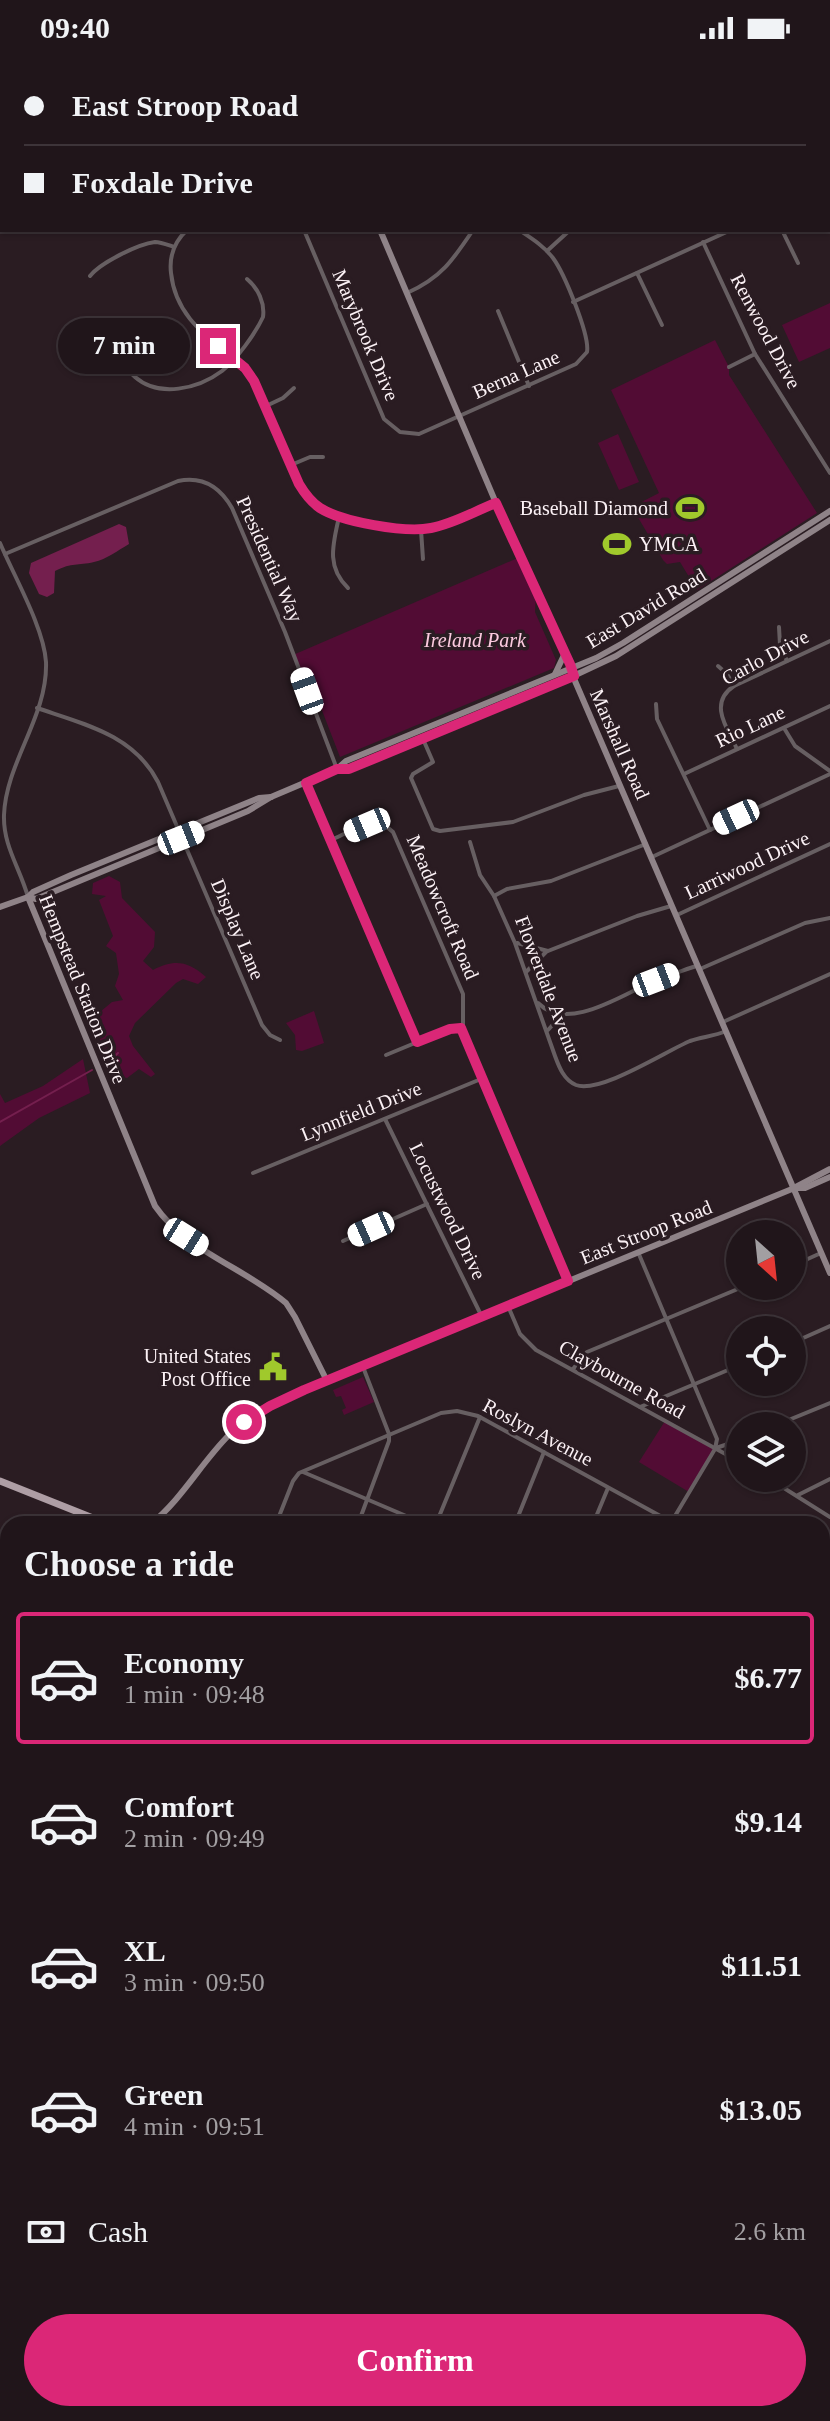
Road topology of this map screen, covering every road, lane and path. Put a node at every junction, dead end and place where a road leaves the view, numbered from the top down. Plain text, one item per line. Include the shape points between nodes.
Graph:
1 (185, 232) edge
2 (305, 232) edge
3 (381, 232) edge
4 (472, 232) edge
5 (522, 232) edge
6 (568, 232) edge
7 (726, 232) edge
8 (783, 232) edge
9 (703, 242) junction
10 (174, 247) junction
11 (547, 251) junction
12 (798, 263) dead end
13 (637, 273) junction
14 (90, 276) dead end
15 (247, 279) dead end
16 (407, 293) junction
17 (573, 302) junction
18 (498, 311) dead end
19 (662, 325) dead end
20 (120, 345) dead end
21 (755, 354) junction
22 (233, 358) junction
23 (729, 367) dead end
24 (529, 386) junction
25 (294, 388) dead end
26 (266, 406) junction
27 (459, 417) junction
28 (323, 457) dead end
29 (291, 465) junction
30 (830, 473) edge
31 (496, 503) junction
32 (830, 511) edge
33 (339, 517) junction
34 (830, 520) edge
35 (421, 530) junction
36 (0, 543) edge
37 (5, 554) junction
38 (423, 559) dead end
39 (736, 575) junction
40 (348, 588) dead end
41 (779, 627) dead end
42 (830, 641) edge
43 (565, 653) junction
44 (787, 661) junction
45 (718, 666) dead end
46 (573, 672) junction
47 (552, 677) junction
48 (734, 686) junction
49 (656, 704) dead end
50 (830, 706) edge
51 (37, 708) junction
52 (784, 728) junction
53 (422, 735) junction
54 (737, 749) junction
55 (337, 769) junction
56 (830, 772) edge
57 (684, 774) junction
58 (306, 783) junction
59 (621, 786) junction
60 (710, 830) junction
61 (179, 834) junction
62 (331, 840) junction
63 (470, 842) dead end
64 (646, 844) junction
65 (830, 844) edge
66 (652, 857) junction
67 (494, 896) junction
68 (28, 897) junction
69 (673, 906) junction
70 (0, 907) edge
71 (677, 915) junction
72 (830, 918) edge
73 (515, 943) junction
74 (548, 951) junction
75 (700, 968) junction
76 (526, 972) junction
77 (830, 974) edge
78 (536, 999) junction
79 (563, 1015) junction
80 (722, 1022) junction
81 (461, 1028) junction
82 (726, 1031) junction
83 (548, 1034) junction
84 (280, 1040) dead end
85 (417, 1042) junction
86 (386, 1055) dead end
87 (481, 1079) junction
88 (385, 1119) junction
89 (830, 1169) edge
90 (253, 1173) dead end
91 (830, 1177) edge
92 (792, 1189) junction
93 (427, 1204) junction
94 (343, 1241) dead end
95 (638, 1252) junction
96 (821, 1253) junction
97 (806, 1260) edge
98 (830, 1273) edge
99 (568, 1281) junction
100 (726, 1294) edge
101 (508, 1306) junction
102 (482, 1317) junction
103 (667, 1319) junction
104 (830, 1326) edge
105 (806, 1337) edge
106 (363, 1367) junction
107 (573, 1370) junction
108 (726, 1371) edge
109 (327, 1381) junction
110 (694, 1384) junction
111 (830, 1403) edge
112 (640, 1407) junction
113 (806, 1413) edge
114 (480, 1417) junction
115 (389, 1434) junction
116 (726, 1445) edge
117 (715, 1449) junction
118 (544, 1452) junction
119 (726, 1455) edge
120 (303, 1471) junction
121 (830, 1479) edge
122 (0, 1481) edge
123 (608, 1488) junction
124 (793, 1492) edge
125 (798, 1495) junction
126 (367, 1500) junction
127 (86, 1516) edge
128 (162, 1516) edge
129 (279, 1516) edge
130 (361, 1516) edge
131 (406, 1516) edge
132 (439, 1516) edge
133 (518, 1516) edge
134 (596, 1516) edge
135 (659, 1516) edge
136 (676, 1516) edge
137 (829, 1516) edge

1 - 10 street
2 - 27 street, Marybrook Drive via 388,424 412,434
3 - 16 street, Marshall Road
4 - 16 street via 444,271
5 - 11 street
6 - 11 street
7 - 9 street
8 - 12 street
9 - 13 street
9 - 21 street, Renwood Drive
10 - 14 street via 150,243 99,266
10 - 22 street via 172,282 183,311
11 - 17 street
13 - 17 street
13 - 19 street
15 - 22 street via 264,312
16 - 27 street, Marshall Road
17 - 24 street, Berna Lane via 587,336 584,357
18 - 24 street
20 - 22 street via 129,371 164,389 186,387 216,374
21 - 23 street
21 - 30 street, Renwood Drive
22 - 26 street via 251,375
24 - 27 street, Berna Lane
25 - 26 street
26 - 29 street
27 - 31 street, Marshall Road
28 - 29 street
29 - 33 street via 309,498
31 - 35 street
31 - 43 street, Marshall Road
32 - 39 street, East David Road
33 - 35 street
33 - 40 street via 332,564
34 - 39 street, East David Road
35 - 38 street
36 - 37 street, Hempstead Station Drive
37 - 51 street, Hempstead Station Drive via 44,652
37 - 55 street, Presidential Way via 178,481 200,480 219,490 232,508 285,632
39 - 46 street, East David Road via 627,650
41 - 44 street
42 - 44 street, Carlo Drive
43 - 46 street, Marshall Road
43 - 47 street
44 - 48 street, Carlo Drive
45 - 48 street
46 - 47 street, East David Road
46 - 53 street, East David Road
46 - 59 street, Marshall Road
47 - 53 street, East David Road
48 - 54 street, Carlo Drive via 720,709
49 - 57 street via 657,719
50 - 52 street, Rio Lane
51 - 61 street, Display Lane via 105,733 137,753 158,782
51 - 68 street, Hempstead Station Drive via 8,787 4,815 8,848
52 - 54 street, Rio Lane
52 - 56 street via 795,746
53 - 55 street, East David Road via 349,769
53 - 59 street via 433,762 411,778 433,829 440,831 513,822
54 - 57 street, Rio Lane
55 - 58 street, East David Road
56 - 60 street
57 - 60 street
58 - 61 street, East David Road
58 - 62 street
59 - 64 street, Marshall Road
60 - 66 street
61 - 68 street, East David Road via 36,899
61 - 84 street, Display Lane via 262,1025
62 - 81 street, Meadowcroft Road via 372,823 393,832 463,994
62 - 85 street
63 - 67 street, Flowerdale Avenue via 478,870
64 - 66 street, Marshall Road
64 - 67 street via 551,881
65 - 71 street, Larriwood Drive
66 - 69 street, Marshall Road
67 - 73 street, Flowerdale Avenue
68 - 70 street, East David Road
68 - 109 street, Hempstead Station Drive via 155,1206 186,1237 286,1303
69 - 71 street, Marshall Road
69 - 74 street
71 - 75 street, Marshall Road
72 - 75 street via 805,923
73 - 74 street
73 - 76 street, Flowerdale Avenue
74 - 76 street
75 - 79 street via 656,980 597,1008
75 - 80 street, Marshall Road
76 - 78 street, Flowerdale Avenue
77 - 80 street
78 - 79 street via 546,1010
78 - 83 street, Flowerdale Avenue
79 - 83 street
80 - 82 street, Marshall Road
81 - 85 street
81 - 87 street, Meadowcroft Road
82 - 83 street, Flowerdale Avenue via 582,1086 562,1073
82 - 92 street, Marshall Road
85 - 86 street
87 - 88 street, Lynnfield Drive
87 - 99 street, Meadowcroft Road
88 - 90 street, Lynnfield Drive
88 - 93 street, Locustwood Drive
89 - 92 street, East Stroop Road
91 - 92 street, East Stroop Road
92 - 95 street, East Stroop Road
92 - 96 street, Marshall Road
93 - 94 street
93 - 102 street, Locustwood Drive
95 - 99 street, East Stroop Road
95 - 103 street
96 - 97 street
96 - 98 street, Marshall Road
99 - 101 street, East Stroop Road
100 - 103 street
101 - 102 street, East Stroop Road
101 - 107 street, Claybourne Road via 524,1340
102 - 106 street, East Stroop Road
103 - 107 street via 587,1352
103 - 110 street
104 - 105 street
106 - 109 street, East Stroop Road
106 - 115 street
107 - 112 street, Claybourne Road
108 - 110 street
109 - 128 street, East Stroop Road via 244,1422
110 - 112 street
110 - 117 street via 717,1436
111 - 113 street
112 - 117 street, Claybourne Road
114 - 115 street, Roslyn Avenue via 450,1411
114 - 118 street, Roslyn Avenue
114 - 132 street
115 - 120 street, Roslyn Avenue
115 - 126 street
116 - 117 street
117 - 119 street, Claybourne Road
117 - 136 street
118 - 123 street, Roslyn Avenue
118 - 133 street
120 - 126 street
120 - 129 street via 293,1481
121 - 125 street
122 - 127 main road
123 - 134 street
123 - 135 street, Roslyn Avenue
124 - 125 street
125 - 137 street
126 - 130 street
126 - 131 street

